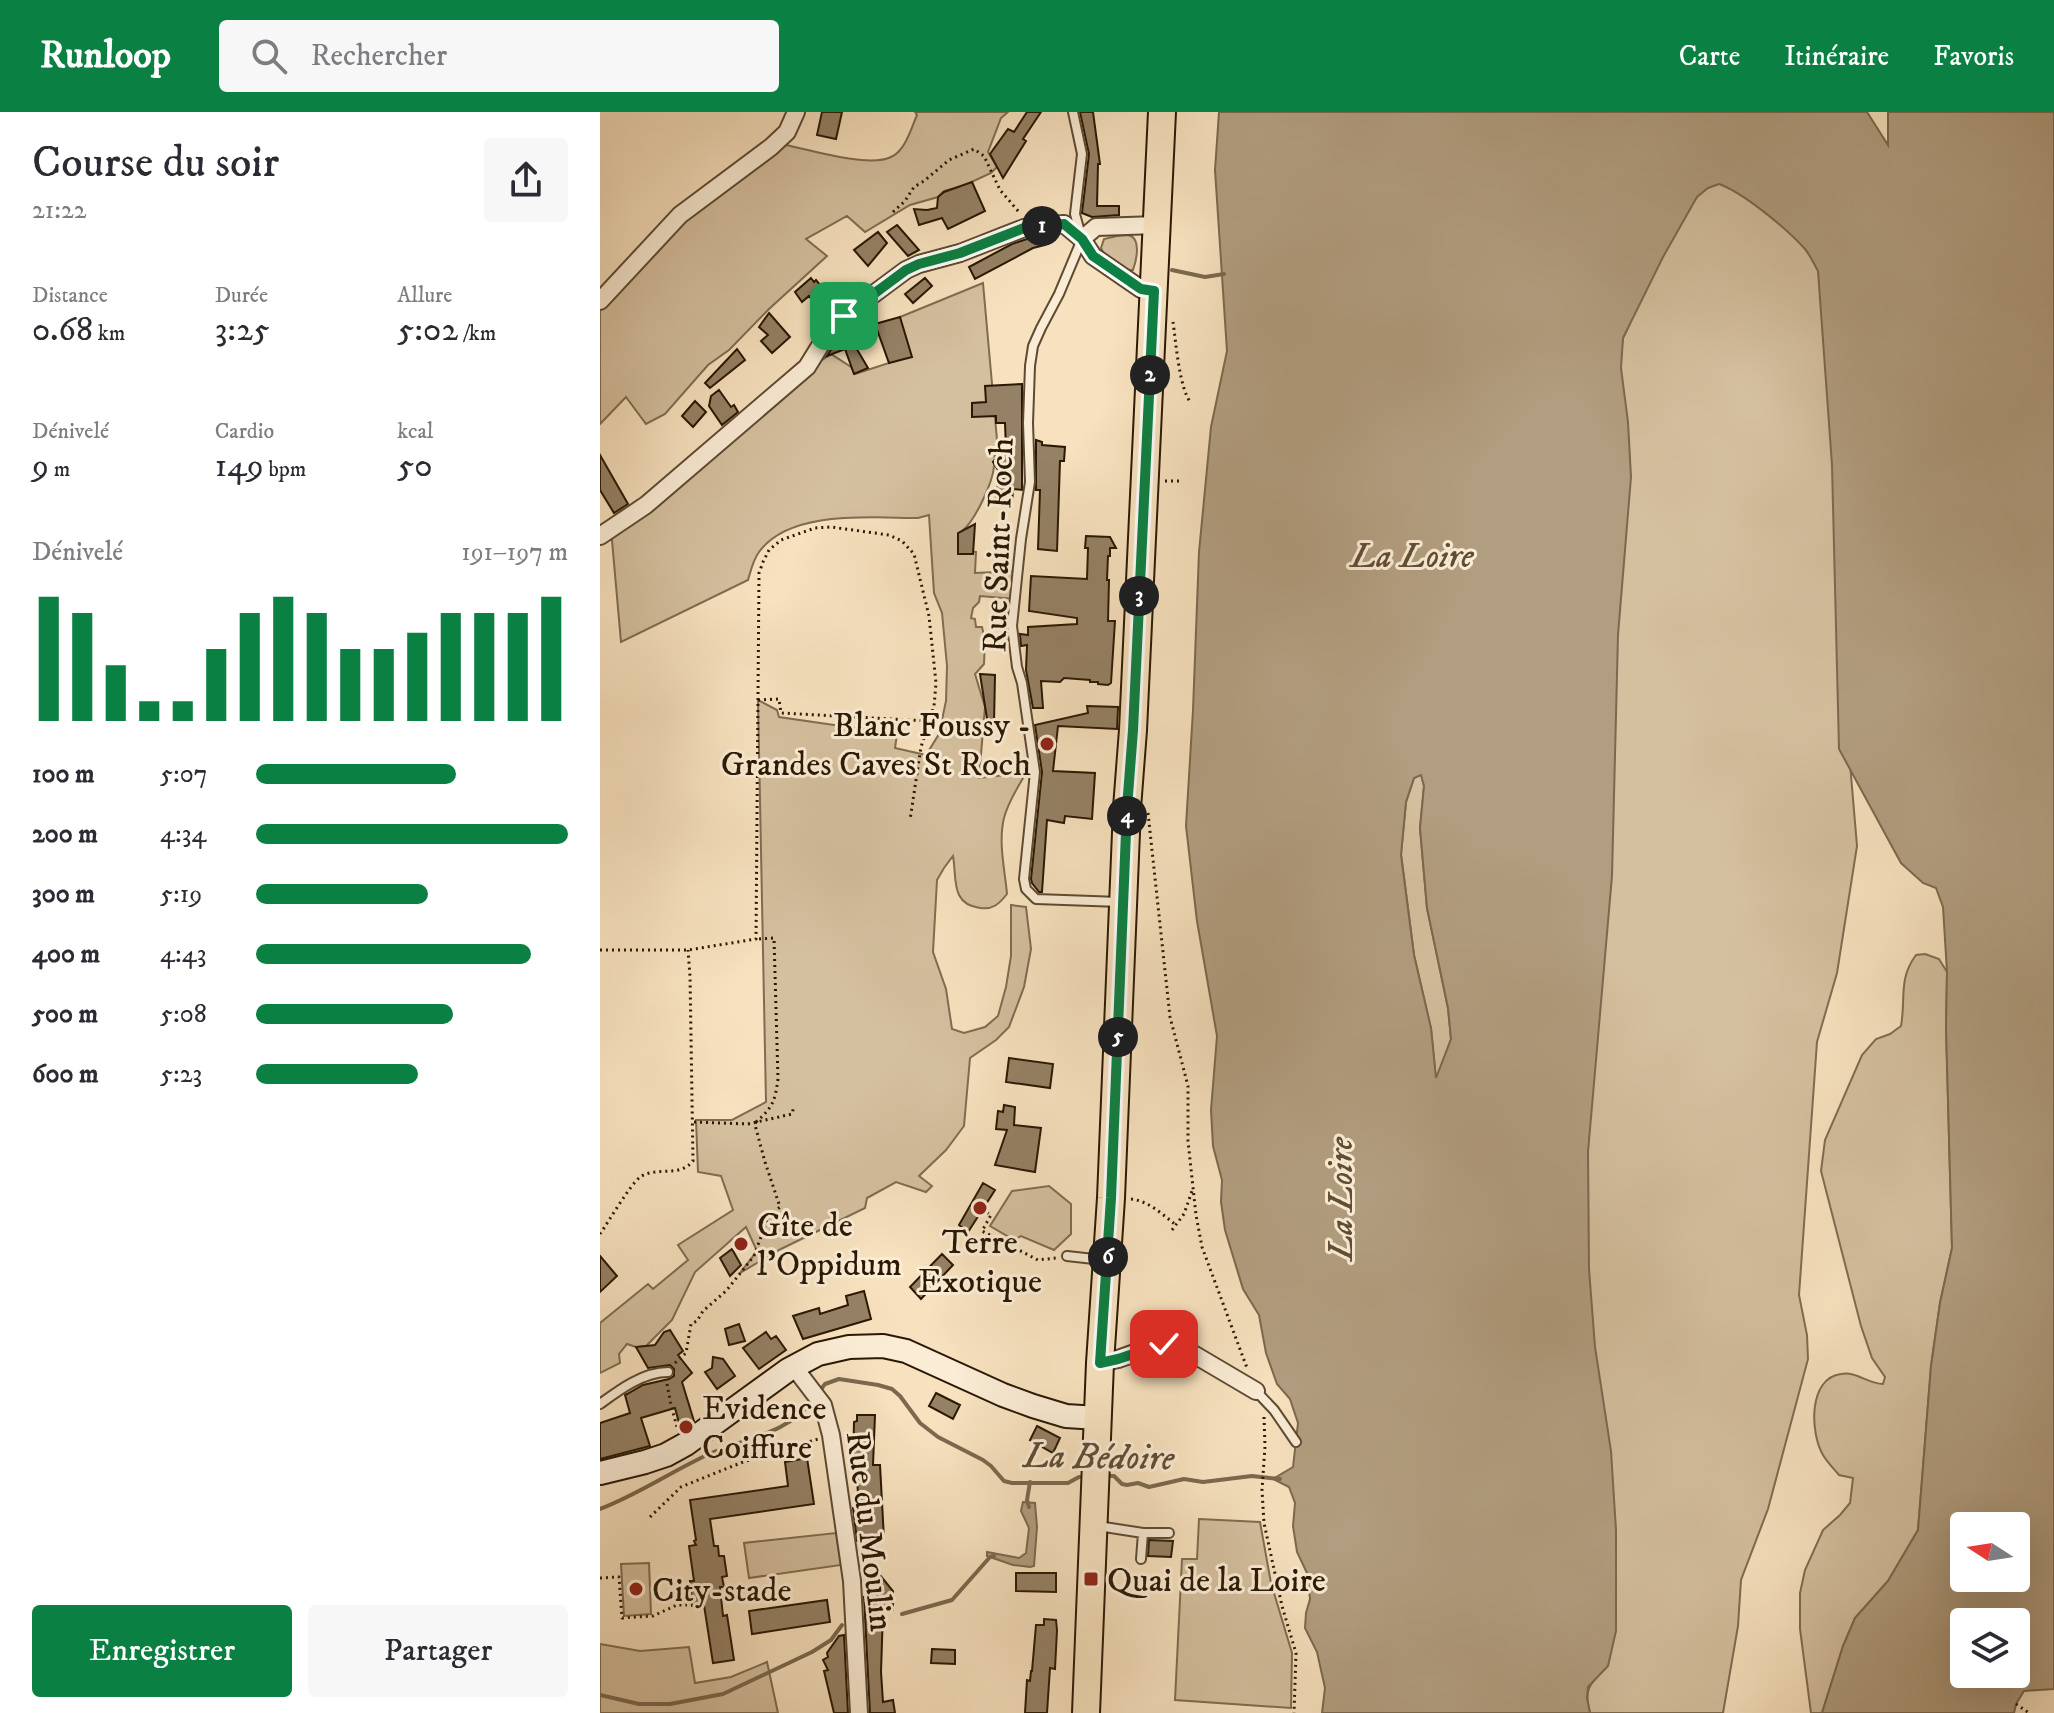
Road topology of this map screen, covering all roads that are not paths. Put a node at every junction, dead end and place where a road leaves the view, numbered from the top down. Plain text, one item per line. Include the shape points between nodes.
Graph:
1 (796, 112) edge
2 (1073, 112) edge
3 (1162, 112) edge
4 (1148, 230) junction
5 (1082, 239) junction
6 (1147, 289) junction
7 (600, 301) edge
8 (600, 536) edge
9 (1124, 902) junction
10 (1067, 1256) road end
11 (1108, 1260) junction
12 (1100, 1363) junction
13 (794, 1367) junction
14 (668, 1372) road end
15 (1256, 1391) joint
16 (600, 1404) edge
17 (1098, 1418) junction
18 (1296, 1442) dead end
19 (600, 1473) edge
20 (1095, 1495) junction
21 (1143, 1533) junction
22 (1169, 1533) dead end
23 (1141, 1559) dead end
24 (859, 1713) edge
25 (1086, 1713) edge

1 - 7 street via 787,132 680,215
2 - 5 lane via 1082,154 1075,214
3 - 4 main road
4 - 5 street via 1096,227
4 - 6 main road
5 - 6 street via 1093,256
5 - 8 street via 1064,224 1031,227 906,270 844,316 807,367 646,505
5 - 9 lane, Rue Saint-Roch via 1033,346 1030,366 1030,482 1012,626 1035,772 1024,879 1036,899
6 - 9 main road
9 - 11 main road
10 - 11 lane
11 - 12 main road
12 - 15 street via 1157,1345 1178,1345
12 - 17 main road
13 - 17 street via 818,1354 883,1346 1033,1406
13 - 19 street via 686,1444
13 - 24 street, Rue du Moulin via 823,1405 831,1435 852,1581
14 - 16 lane via 628,1384
15 - 18 lane
17 - 20 main road
20 - 21 lane
20 - 25 main road
21 - 22 lane
21 - 23 lane

